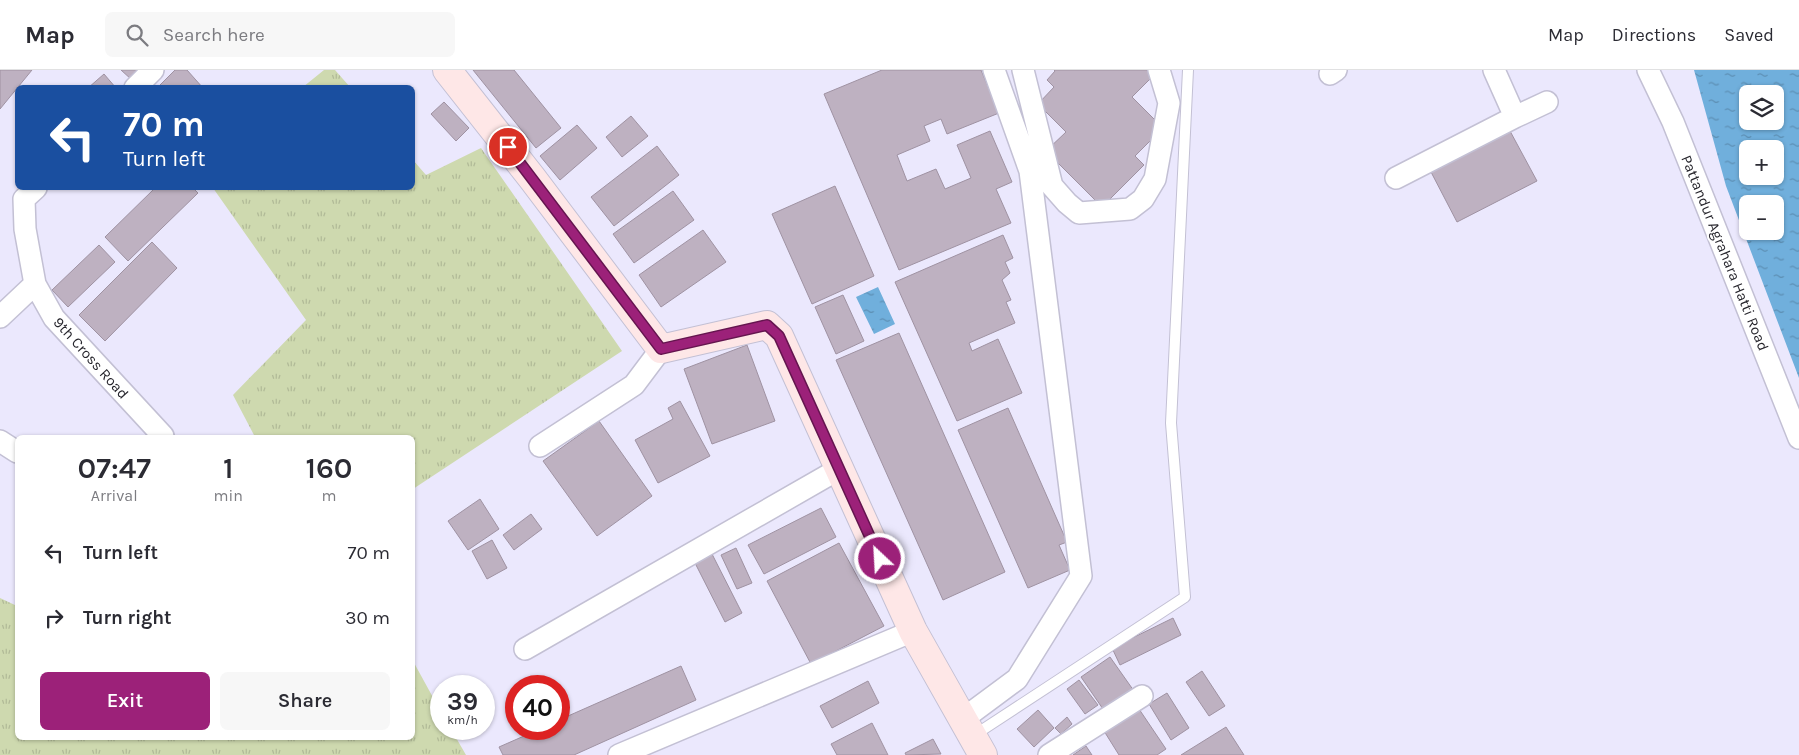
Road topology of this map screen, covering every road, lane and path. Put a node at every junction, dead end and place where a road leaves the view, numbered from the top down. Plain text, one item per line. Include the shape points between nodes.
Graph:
1 (152, 70) edge
2 (447, 70) edge
3 (994, 70) edge
4 (1023, 70) edge
5 (1159, 70) edge
6 (1188, 70) edge
7 (1494, 70) edge
8 (1648, 70) edge
9 (138, 85) edge
10 (1548, 102) dead end
11 (1515, 117) junction
12 (1396, 178) dead end
13 (34, 190) edge
14 (35, 284) junction
15 (0, 317) edge
16 (661, 349) junction
17 (162, 435) edge
18 (1799, 438) edge
19 (540, 446) dead end
20 (839, 469) junction
21 (913, 631) junction
22 (525, 649) dead end
23 (1142, 696) dead end
24 (973, 737) edge
25 (619, 755) edge
26 (1049, 755) edge

1 - 9 street
2 - 16 street
3 - 24 street via 1030,171 1081,576 1017,679
4 - 5 street via 1052,186 1079,213 1130,209 1144,199 1156,179 1169,103
6 - 24 lane via 1171,423 1186,597
7 - 11 street
8 - 18 street, Pattandur Agrahara Hatti Road via 1673,122
10 - 11 street
11 - 12 street
13 - 14 street, 9th Cross Road via 24,199 25,228
14 - 15 street
14 - 17 street, 9th Cross Road via 54,318
16 - 19 street via 634,385
16 - 20 street via 767,325 779,336
20 - 21 street
20 - 22 street
21 - 24 street
21 - 25 street
23 - 26 street

